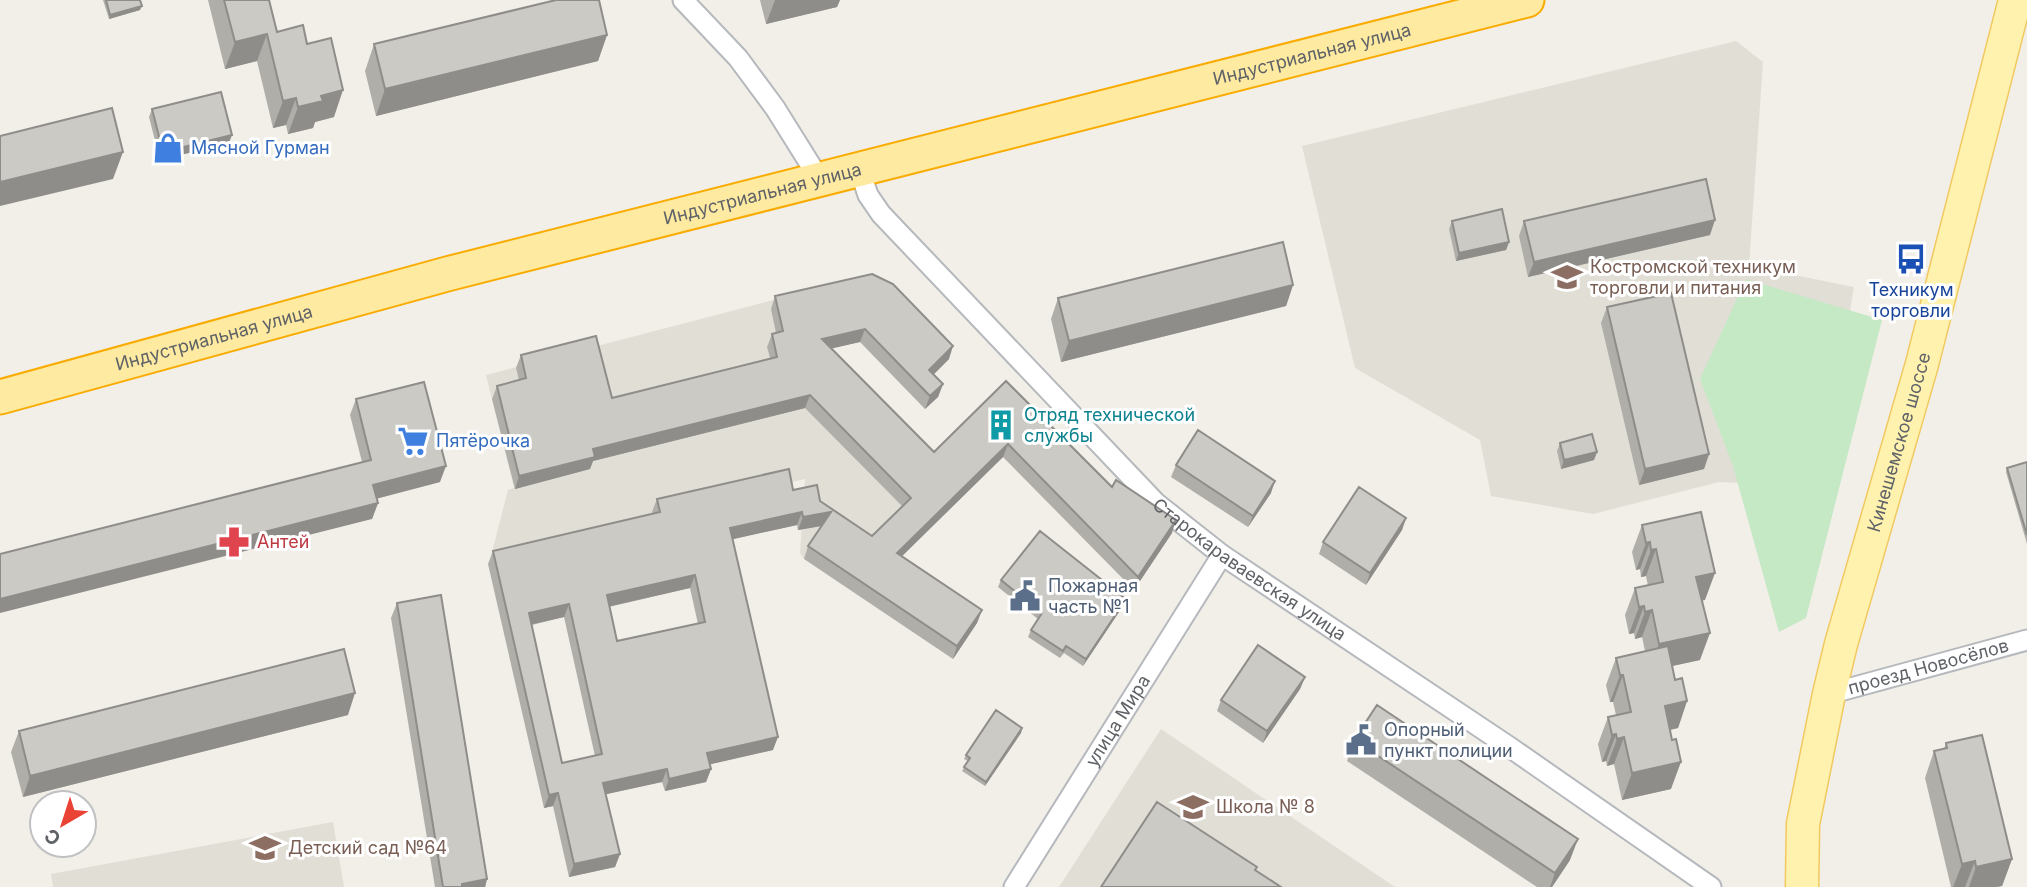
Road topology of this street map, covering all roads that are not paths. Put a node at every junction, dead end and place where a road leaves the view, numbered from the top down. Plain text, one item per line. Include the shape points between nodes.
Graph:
1 (682, 0) edge
2 (1527, 0) edge
3 (2015, 0) edge
4 (860, 171) junction
5 (820, 180) junction
6 (0, 397) edge
7 (1222, 555) junction
8 (2027, 640) edge
9 (1829, 694) junction
10 (1014, 887) edge
11 (1711, 887) edge
12 (1802, 887) edge

1 - 5 street via 738,58
2 - 4 highway, Индустриальная улица
3 - 9 main road, Кинешемское шоссе via 1944,282
4 - 5 highway, Индустриальная улица
4 - 7 street, Старокараваевская улица via 881,215 1156,503
5 - 6 highway, Индустриальная улица via 447,274
7 - 10 street, улица Мира
7 - 11 street, Старокараваевская улица
8 - 9 street, проезд Новосёлов
9 - 12 main road, Кинешемское шоссе via 1802,824

